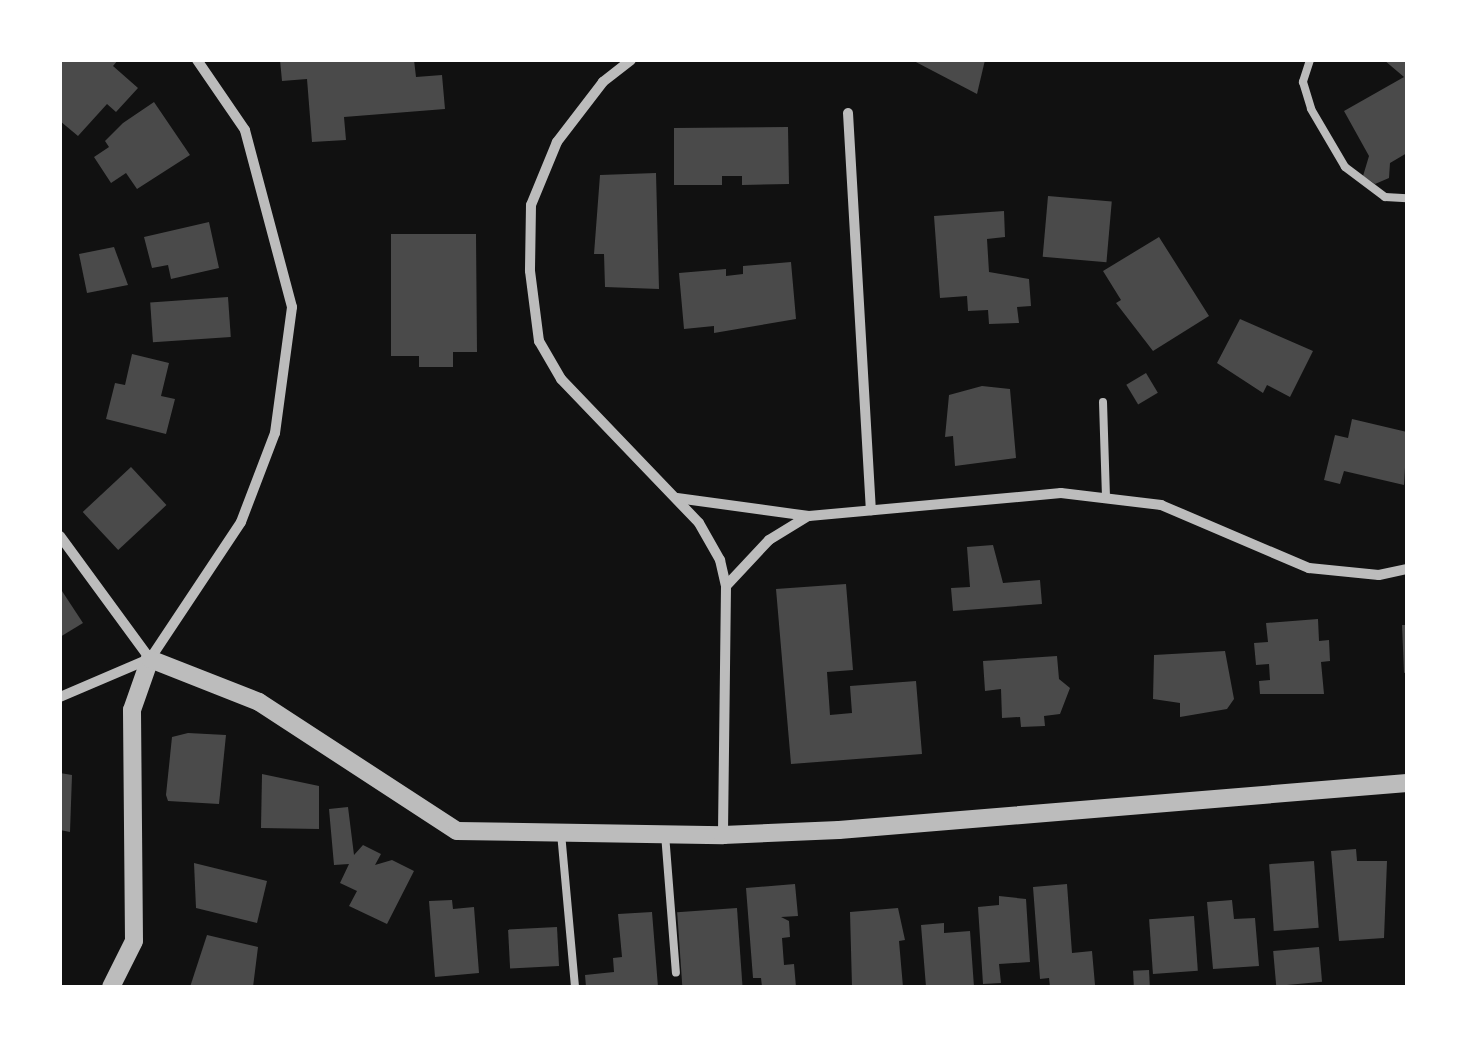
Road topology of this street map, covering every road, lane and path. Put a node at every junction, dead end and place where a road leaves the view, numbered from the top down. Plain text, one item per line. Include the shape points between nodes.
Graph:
1 (197, 60) edge
2 (631, 60) edge
3 (1310, 60) edge
4 (848, 112) dead end
5 (1407, 198) edge
6 (1103, 402) dead end
7 (678, 498) junction
8 (1106, 498) junction
9 (871, 510) junction
10 (808, 516) junction
11 (60, 536) edge
12 (1407, 569) edge
13 (726, 586) junction
14 (150, 659) junction
15 (60, 697) edge
16 (1407, 783) edge
17 (561, 833) junction
18 (665, 834) junction
19 (723, 835) junction
20 (676, 973) dead end
21 (111, 987) edge
22 (575, 987) edge

1 - 14 street via 244,130 292,308 275,433 241,522
2 - 7 street via 603,82 557,142 531,205 530,271 539,341 561,379
3 - 5 lane via 1303,82 1311,109 1346,167 1385,197
4 - 9 street
6 - 8 lane
7 - 10 street
7 - 13 street via 711,541
8 - 9 street via 1061,492
8 - 12 street via 1162,506 1309,568 1379,575
9 - 10 street
10 - 13 street via 768,540
11 - 14 street
13 - 19 street
14 - 15 street
14 - 17 street via 259,702 456,831
14 - 21 street via 132,710 134,941
16 - 19 street
17 - 18 street
17 - 22 lane
18 - 19 street
18 - 20 lane

